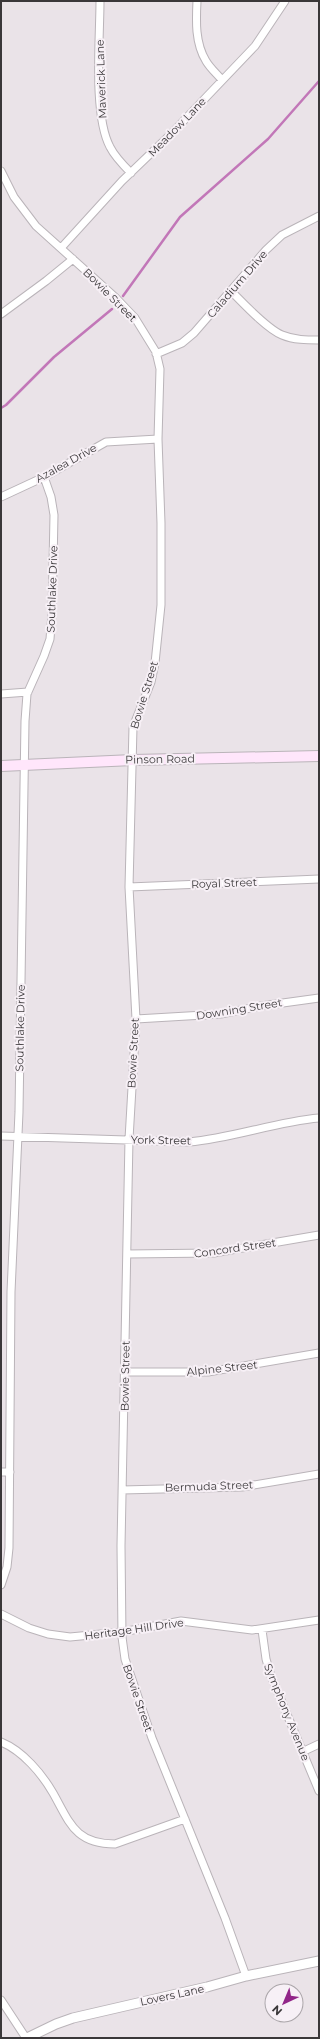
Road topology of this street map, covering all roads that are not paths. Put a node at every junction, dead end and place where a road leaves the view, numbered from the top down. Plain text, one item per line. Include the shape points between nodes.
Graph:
1 (100, 1) edge
2 (197, 1) edge
3 (285, 1) edge
4 (222, 80) junction
5 (1, 171) edge
6 (131, 173) junction
7 (319, 216) edge
8 (61, 248) junction
9 (73, 259) junction
10 (230, 291) junction
11 (1, 314) edge
12 (319, 340) edge
13 (156, 354) junction
14 (158, 439) junction
15 (44, 477) junction
16 (1, 497) edge
17 (28, 692) junction
18 (1, 694) edge
19 (319, 756) edge
20 (133, 760) junction
21 (25, 764) junction
22 (1, 766) edge
23 (319, 879) edge
24 (128, 887) junction
25 (319, 998) edge
26 (136, 1019) junction
27 (319, 1118) edge
28 (1, 1136) edge
29 (18, 1136) junction
30 (129, 1139) junction
31 (319, 1235) edge
32 (127, 1254) junction
33 (319, 1353) edge
34 (125, 1372) junction
35 (1, 1472) edge
36 (10, 1472) junction
37 (319, 1474) edge
38 (122, 1490) junction
39 (1, 1585) edge
40 (1, 1614) edge
41 (319, 1620) edge
42 (262, 1630) junction
43 (122, 1632) junction
44 (1, 1742) edge
45 (319, 1744) edge
46 (302, 1752) junction
47 (319, 1792) edge
48 (185, 1819) junction
49 (319, 1961) edge
50 (246, 1976) junction
51 (1, 2000) edge
52 (26, 2038) edge

1 - 6 street, Maverick Lane via 100,109 110,146
2 - 4 street via 199,46 206,62
3 - 4 street, Meadow Lane via 255,46
4 - 6 street, Meadow Lane
5 - 8 street, Bowie Street via 14,197 36,226
6 - 8 street, Meadow Lane
7 - 10 street, Caladium Drive via 282,235
8 - 9 street, Bowie Street
9 - 11 street
9 - 13 street, Bowie Street via 135,318
10 - 12 street via 281,335 297,340
10 - 13 street, Caladium Drive via 194,333 182,342
13 - 14 street, Bowie Street via 160,382
14 - 15 street, Azalea Drive via 106,442
14 - 20 street, Bowie Street via 161,605 151,682 133,727
15 - 16 street, Azalea Drive
15 - 17 street, Southlake Drive via 54,515 52,614 50,638
17 - 18 street
17 - 21 street, Southlake Drive
19 - 20 main road, Pinson Road
20 - 21 main road, Pinson Road
20 - 24 street, Bowie Street
21 - 22 main road, Pinson Road
21 - 29 street, Southlake Drive
23 - 24 street, Royal Street
24 - 26 street, Bowie Street
25 - 26 street, Downing Street via 221,1014
26 - 30 street, Bowie Street
27 - 30 street, York Street via 189,1142
28 - 29 street, York Street
29 - 30 street, York Street
29 - 36 street, Southlake Drive via 12,1292
30 - 32 street, Bowie Street
31 - 32 street, Concord Street via 214,1253
32 - 34 street, Bowie Street
33 - 34 street, Alpine Street via 208,1372
34 - 38 street, Bowie Street
35 - 36 street
36 - 39 street, Southlake Drive via 9,1548 7,1567
37 - 38 street, Bermuda Street via 242,1486
38 - 43 street, Bowie Street
40 - 43 street, Heritage Hill Drive via 48,1634 70,1637
41 - 42 street, Heritage Hill Drive
42 - 43 street, Heritage Hill Drive via 181,1621
42 - 46 street, Symphony Avenue via 268,1667
43 - 48 street, Bowie Street via 125,1659 141,1708
44 - 48 street via 16,1751 43,1777 72,1827 90,1841 115,1844
45 - 46 street
46 - 47 street, Symphony Avenue
48 - 50 street, Bowie Street
49 - 50 street, Lovers Lane
50 - 52 street, Lovers Lane via 207,1988 74,2018
51 - 52 street

